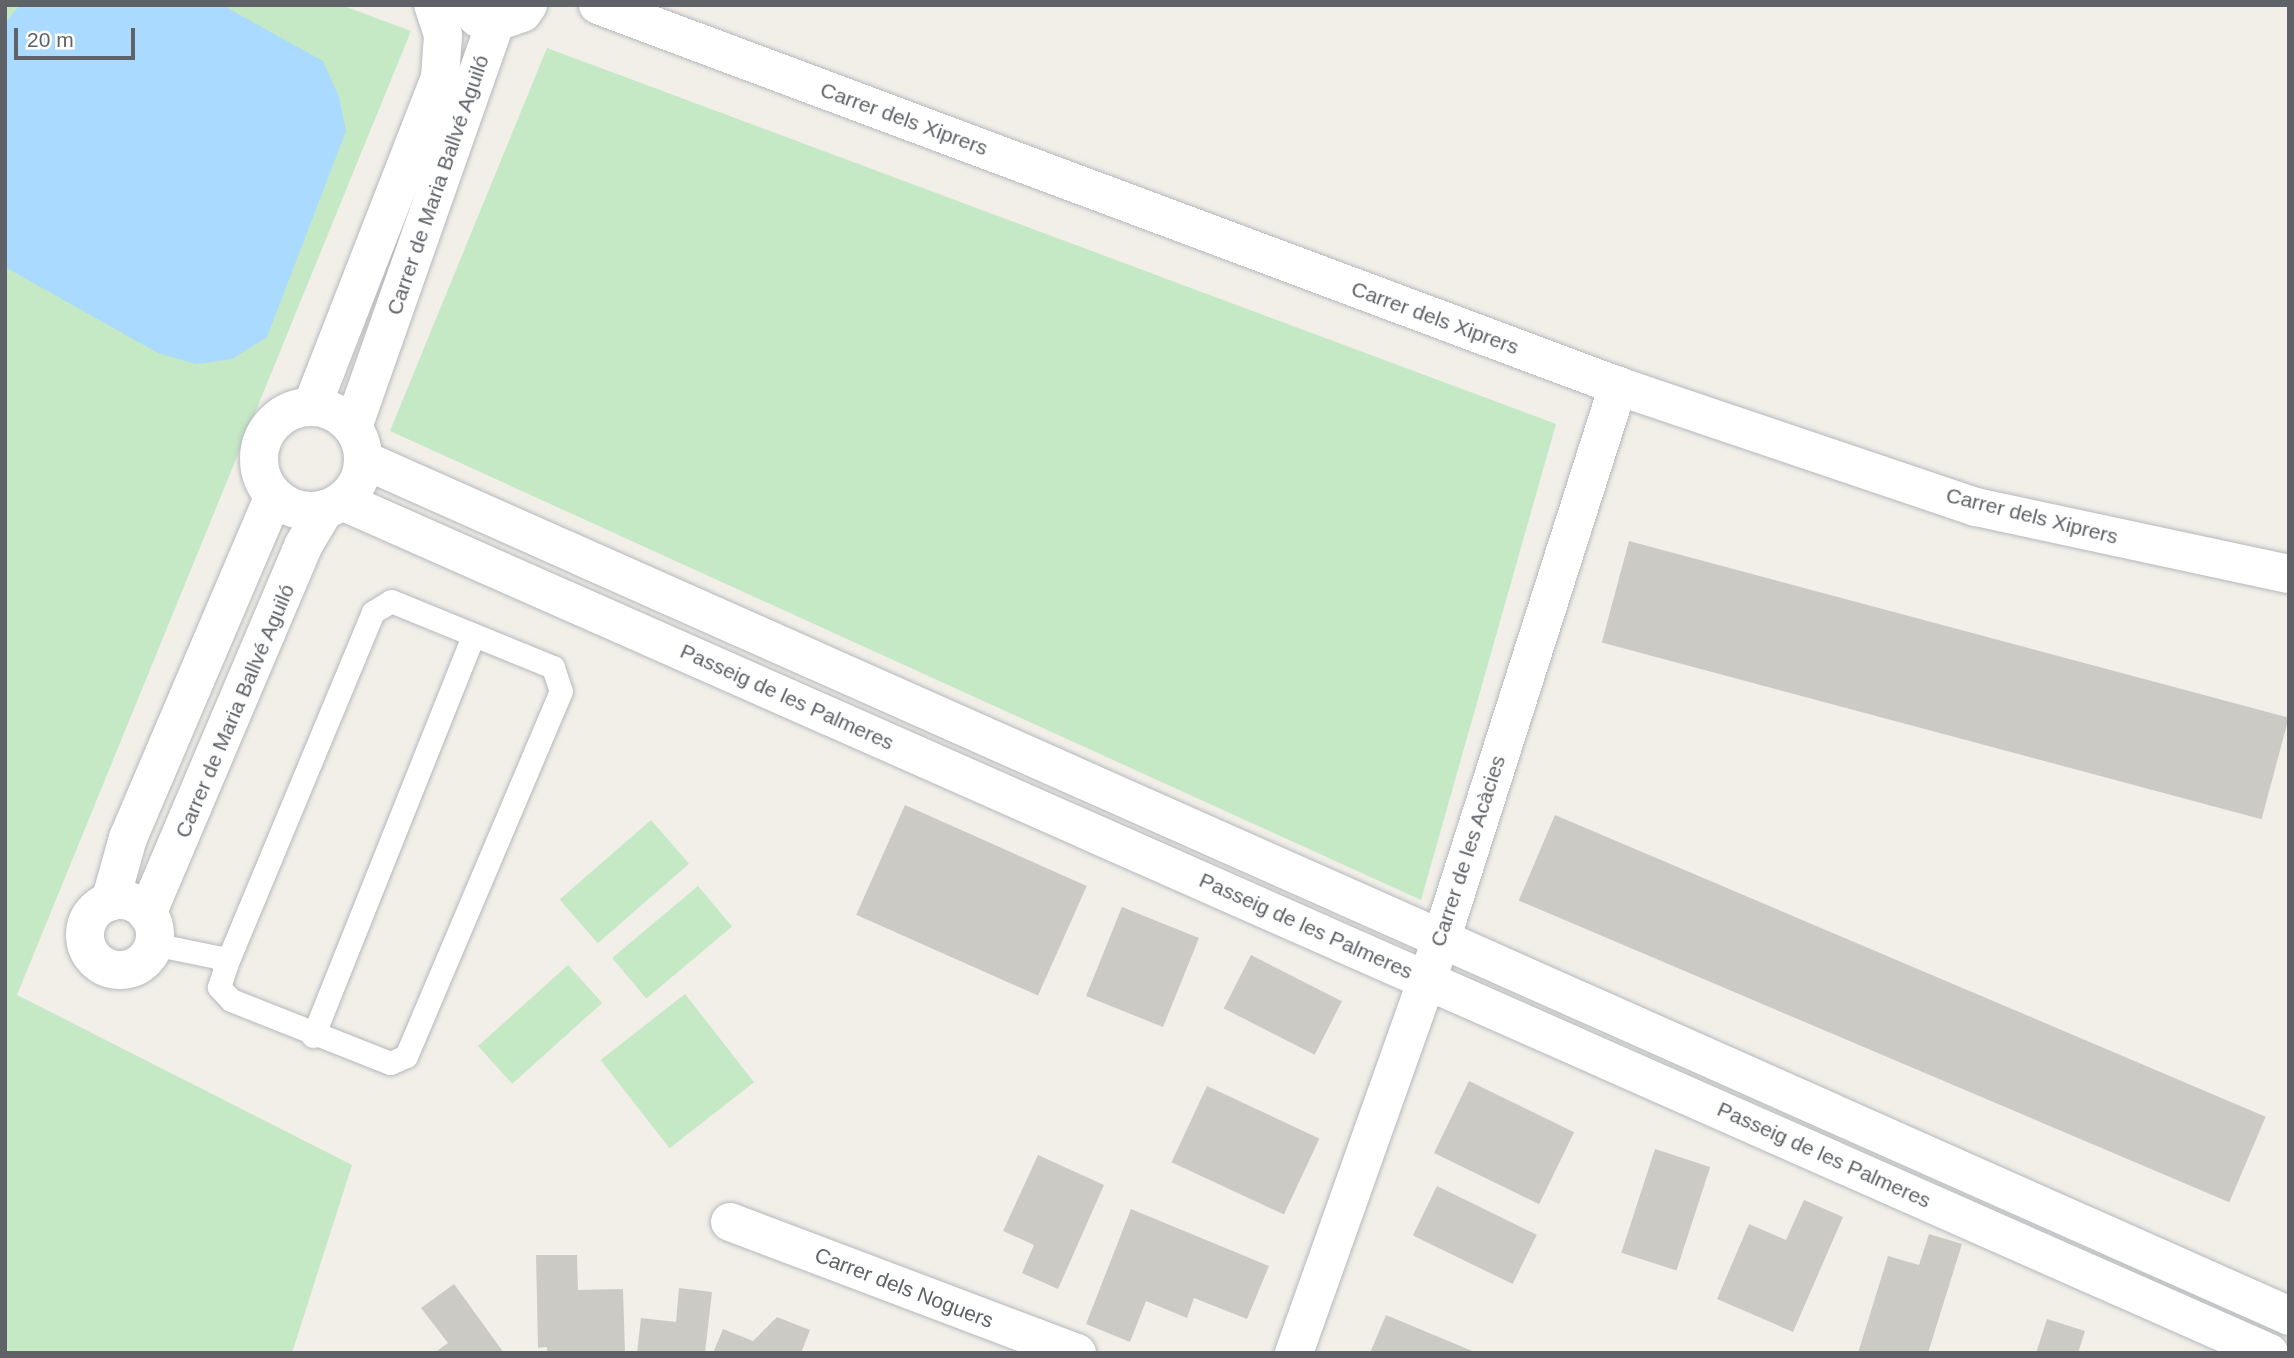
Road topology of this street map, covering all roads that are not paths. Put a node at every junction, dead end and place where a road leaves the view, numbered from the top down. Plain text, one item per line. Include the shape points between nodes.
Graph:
1 (433, 5) edge
2 (598, 5) edge
3 (496, 11) edge
4 (1618, 386) junction
5 (312, 406) junction
6 (358, 444) junction
7 (274, 496) junction
8 (333, 505) junction
9 (2289, 574) edge
10 (473, 635) junction
11 (110, 902) junction
12 (150, 929) junction
13 (1441, 940) junction
14 (226, 964) junction
15 (1426, 978) junction
16 (313, 1035) junction
17 (730, 1222) dead end
18 (2289, 1316) edge
19 (1077, 1353) edge
20 (1294, 1353) edge
21 (2269, 1353) edge

1 - 5 street, Carrer de Maria Ballvé Aguiló via 443,35 440,77
2 - 4 street, Carrer dels Xiprers
3 - 6 street, Carrer de Maria Ballvé Aguiló
4 - 9 street, Carrer dels Xiprers via 1976,507
4 - 13 street, Carrer de les Acàcies
5 - 6 street via 339,414
5 - 7 street via 278,418 264,435 261,471
6 - 8 street via 360,478
6 - 13 street, Passeig de les Palmeres
7 - 8 street via 307,511
7 - 11 street via 128,838
8 - 12 street, Carrer de Maria Ballvé Aguiló via 303,546
8 - 15 street, Passeig de les Palmeres
10 - 14 lane via 391,601 373,612
10 - 16 lane
10 - 16 lane via 553,667 561,691 406,1056 390,1063
11 - 12 street via 133,903
11 - 12 street via 88,921 90,954 111,970 140,964
12 - 14 lane
13 - 15 street, Carrer de les Acàcies
13 - 18 street, Passeig de les Palmeres
14 - 16 lane via 219,987 231,1000
15 - 20 street, Carrer de les Acàcies
15 - 21 street, Passeig de les Palmeres
17 - 19 street, Carrer dels Noguers

